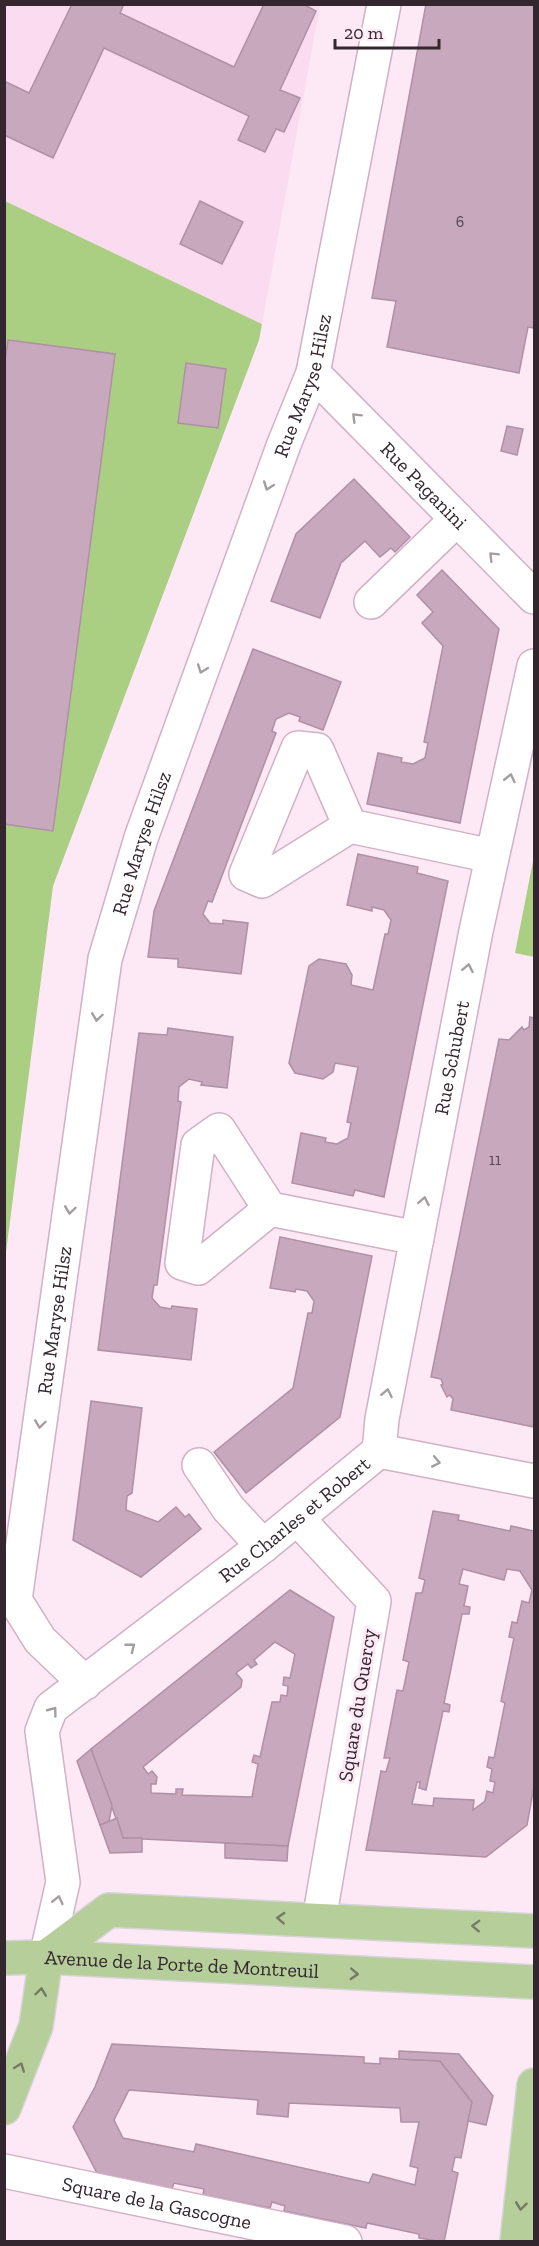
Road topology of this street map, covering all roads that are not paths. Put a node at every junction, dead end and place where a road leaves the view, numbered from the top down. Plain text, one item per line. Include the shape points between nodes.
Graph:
1 (384, 4) edge
2 (313, 373) junction
3 (457, 519) junction
4 (534, 597) edge
5 (371, 602) dead end
6 (534, 666) edge
7 (350, 826) dead end
8 (492, 856) junction
9 (270, 1209) dead end
10 (417, 1238) junction
11 (379, 1451) junction
12 (199, 1466) dead end
13 (534, 1481) edge
14 (297, 1518) junction
15 (263, 1546) junction
16 (85, 1683) junction
17 (319, 1920) junction
18 (534, 1931) edge
19 (46, 1957) junction
20 (4, 1958) edge
21 (534, 1982) edge
22 (534, 2085) edge
23 (4, 2108) edge
24 (4, 2171) edge
25 (241, 2231) edge
26 (345, 2241) edge
27 (517, 2241) edge

1 - 2 street, Rue Maryse Hilsz
3 -> 2 street, Rue Paganini
2 -> 16 street, Rue Maryse Hilsz via 141,838 105,959 15,1600 40,1640
4 -> 3 street, Rue Paganini
3 - 5 street
8 -> 6 street, Rue Schubert
7 - 8 street
10 -> 8 street, Rue Schubert
9 - 10 street
11 -> 10 street, Rue Schubert
11 -> 13 street, Rue Charles et Robert
11 - 14 street, Rue Charles et Robert
12 - 15 street via 228,1508
14 - 15 street, Rue Charles et Robert
14 - 17 street, Square du Quercy via 374,1601
16 -> 15 street, Rue Charles et Robert
19 -> 16 street, Rue Charles et Robert via 63,1882 42,1731 51,1708
18 -> 17 main road, Avenue de la Porte de Montreuil
17 -> 19 main road, Avenue de la Porte de Montreuil via 109,1910
19 - 20 main road
19 -> 21 main road, Avenue de la Porte de Montreuil
23 -> 19 main road via 36,2026
22 -> 27 main road
24 - 25 street, Square de la Gascogne
25 - 26 street, Square de la Gascogne

